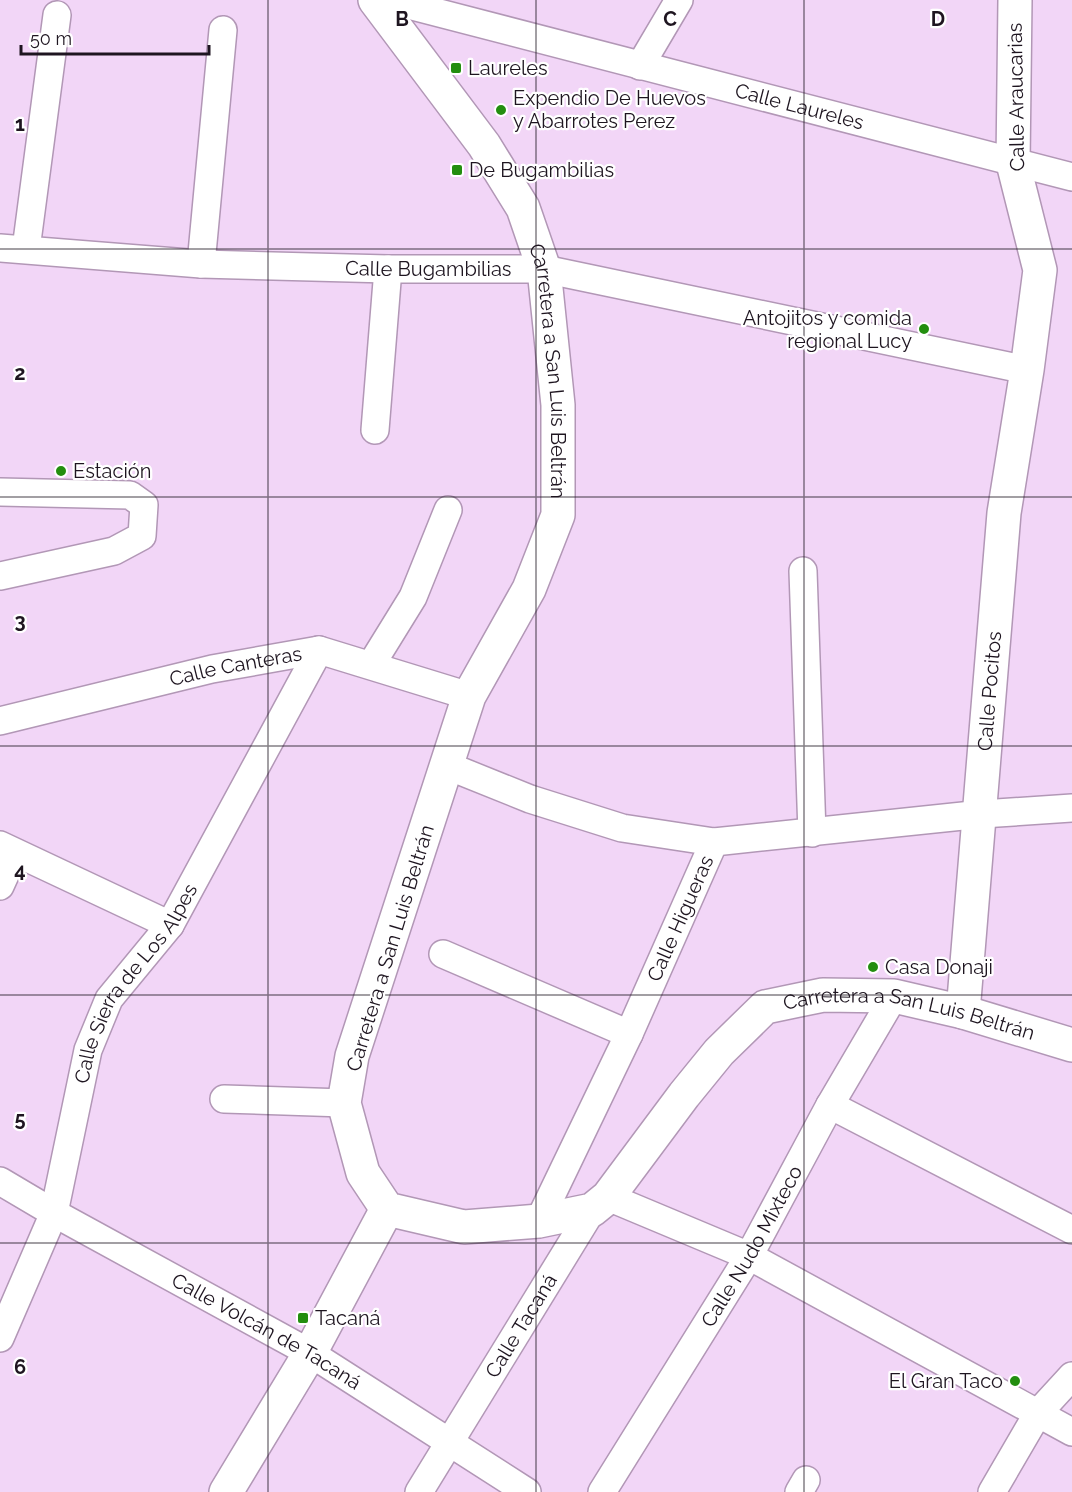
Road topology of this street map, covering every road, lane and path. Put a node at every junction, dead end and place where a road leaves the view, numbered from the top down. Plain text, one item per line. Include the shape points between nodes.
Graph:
1 (375, 0) edge
2 (389, 0) edge
3 (679, 0) edge
4 (1015, 0) edge
5 (57, 15) dead end
6 (222, 30) dead end
7 (640, 66) junction
8 (1013, 163) junction
9 (1072, 177) edge
10 (13, 248) edge
11 (201, 264) junction
12 (544, 269) junction
13 (388, 270) junction
14 (1027, 370) junction
15 (375, 430) dead end
16 (0, 492) edge
17 (448, 510) dead end
18 (803, 571) dead end
19 (0, 576) edge
20 (320, 650) junction
21 (370, 665) junction
22 (469, 696) junction
23 (0, 721) edge
24 (448, 766) junction
25 (1072, 808) edge
26 (981, 814) junction
27 (812, 832) junction
28 (714, 842) junction
29 (7, 849) edge
30 (0, 886) edge
31 (170, 925) junction
32 (443, 954) dead end
33 (894, 996) junction
34 (963, 1012) junction
35 (629, 1034) junction
36 (1072, 1045) edge
37 (224, 1099) dead end
38 (344, 1102) junction
39 (830, 1105) junction
40 (0, 1181) edge
41 (600, 1203) junction
42 (387, 1209) junction
43 (54, 1213) junction
44 (538, 1221) junction
45 (1072, 1230) edge
46 (749, 1256) junction
47 (0, 1338) edge
48 (310, 1353) junction
49 (1072, 1376) edge
50 (1038, 1413) junction
51 (1072, 1432) edge
52 (450, 1442) junction
53 (226, 1492) edge
54 (419, 1492) edge
55 (526, 1492) edge
56 (602, 1492) edge
57 (992, 1492) edge

1 - 12 street, Carretera a San Luis Beltrán via 484,144 523,208
2 - 7 street, Calle Laureles
3 - 7 street
4 - 8 street, Calle Araucarias
5 - 10 street
6 - 11 street
7 - 8 street, Calle Laureles
8 - 9 street, Calle Laureles
8 - 14 street, Calle Araucarias via 1040,270
10 - 11 street, Calle Bugambilias
11 - 13 street, Calle Bugambilias
12 - 13 street, Calle Bugambilias
12 - 14 street, Calle Bugambilias
12 - 22 street, Carretera a San Luis Beltrán via 558,405 558,515 529,589
13 - 15 street
14 - 26 street, Calle Pocitos via 1004,513
16 - 19 street via 130,495 144,505 141,536 114,551
17 - 21 street via 413,597
18 - 27 street
20 - 21 street, Calle Canteras
20 - 23 street, Calle Canteras via 212,669
20 - 31 street, Calle Sierra de Los Alpes
21 - 22 street, Calle Canteras
22 - 24 street, Carretera a San Luis Beltrán
24 - 28 street via 530,799 622,828
24 - 38 street, Carretera a San Luis Beltrán via 352,1056
25 - 26 street, Calle Higueras
26 - 27 street, Calle Higueras
26 - 34 street, Calle Pocitos
27 - 28 street, Calle Higueras
28 - 35 street, Calle Higueras
29 - 30 street
29 - 31 street
31 - 43 street, Calle Sierra de Los Alpes via 109,999 88,1050
32 - 35 street
33 - 34 street, Carretera a San Luis Beltrán
33 - 39 street, Calle Nudo Mixteco
33 - 41 street, Carretera a San Luis Beltrán via 823,995 765,1007 719,1052
34 - 36 street, Carretera a San Luis Beltrán
35 - 44 street, Calle Higueras
37 - 38 street
38 - 42 street, Carretera a San Luis Beltrán via 363,1173
39 - 45 street
39 - 46 street, Calle Nudo Mixteco
40 - 43 street, Calle Volcán de Tacaná
41 - 44 street
41 - 46 street
41 - 52 street, Calle Tacaná
42 - 44 street via 464,1227
42 - 48 street
43 - 47 street, Calle Sierra de Los Alpes
43 - 48 street, Calle Volcán de Tacaná
46 - 50 street
46 - 56 street, Calle Nudo Mixteco
48 - 52 street, Calle Volcán de Tacaná
48 - 53 street
49 - 50 street
50 - 51 street
50 - 57 street
52 - 54 street, Calle Tacaná
52 - 55 street, Calle Volcán de Tacaná

